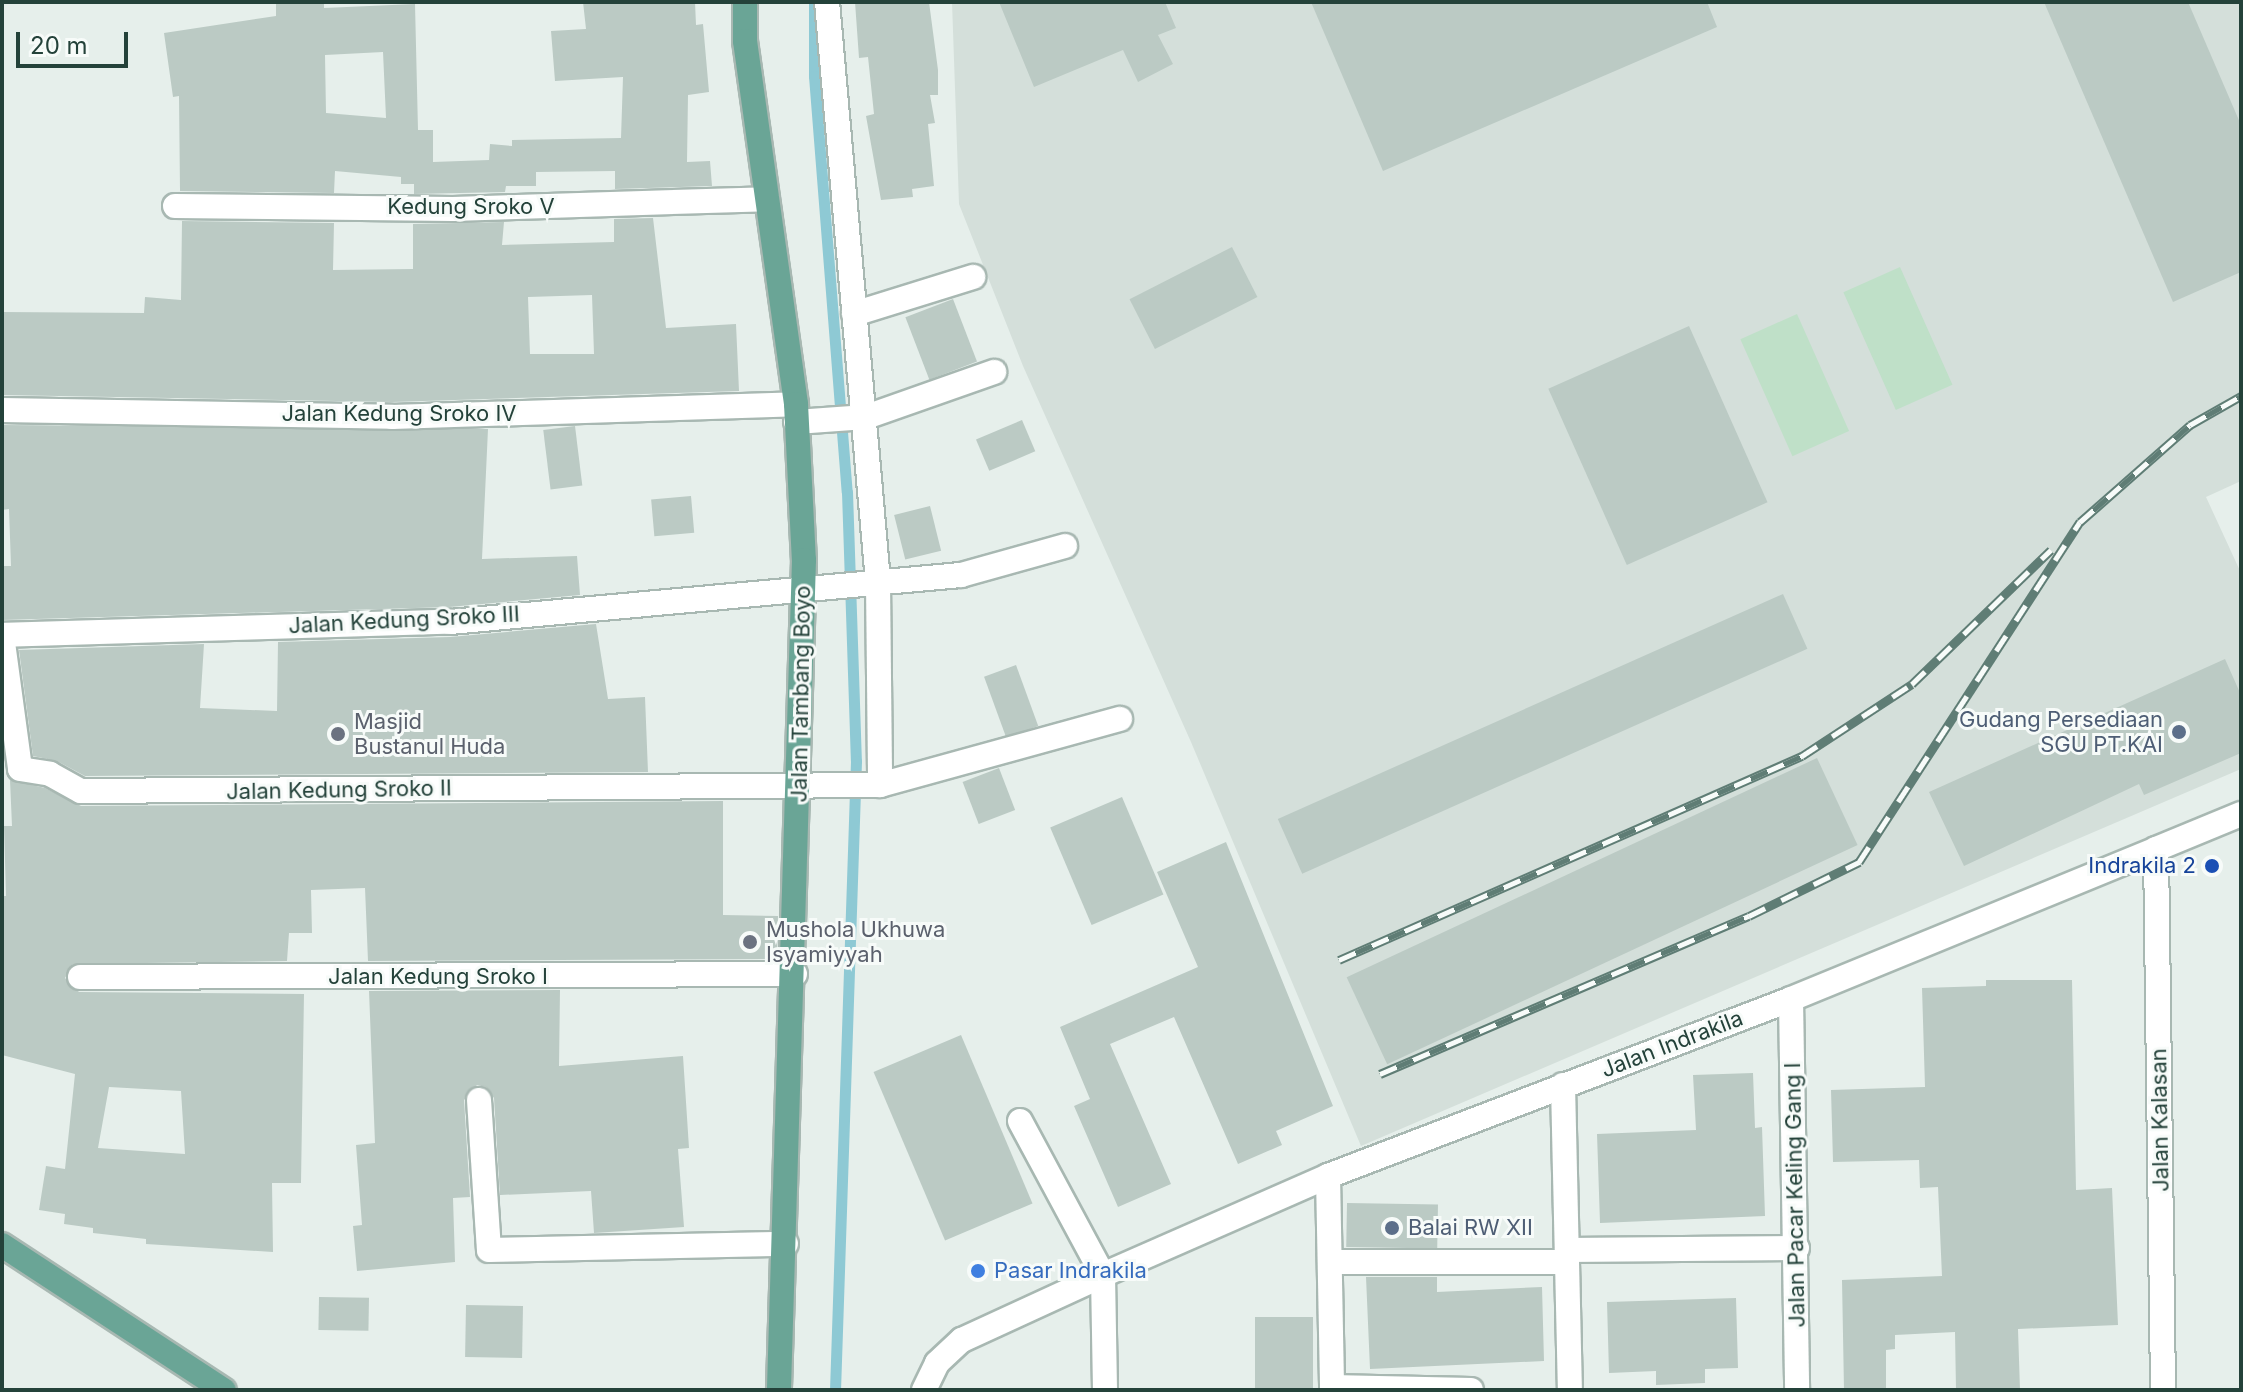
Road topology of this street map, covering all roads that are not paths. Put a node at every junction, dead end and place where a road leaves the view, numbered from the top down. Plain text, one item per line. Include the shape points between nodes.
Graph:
1 (745, 2) edge
2 (827, 2) edge
3 (767, 199) junction
4 (175, 206) dead end
5 (973, 277) dead end
6 (854, 314) junction
7 (994, 372) dead end
8 (2, 410) edge
9 (801, 416) junction
10 (859, 418) junction
11 (1065, 546) dead end
12 (873, 583) junction
13 (814, 588) junction
14 (2, 635) edge
15 (1120, 719) dead end
16 (810, 785) junction
17 (873, 786) junction
18 (2241, 814) edge
19 (2156, 849) junction
20 (795, 974) junction
21 (80, 977) dead end
22 (1791, 999) junction
23 (1563, 1085) junction
24 (479, 1100) dead end
25 (1020, 1121) dead end
26 (1328, 1176) junction
27 (786, 1244) junction
28 (2, 1245) edge
29 (1797, 1248) junction
30 (1567, 1256) junction
31 (1330, 1262) junction
32 (1103, 1275) junction
33 (1332, 1388) edge
34 (224, 1390) edge
35 (779, 1390) edge
36 (924, 1390) edge
37 (1105, 1390) edge
38 (1471, 1390) edge
39 (1570, 1390) edge
40 (1797, 1390) edge
41 (2163, 1390) edge

1 - 3 main road, Jalan Tambang Boyo via 745,41
2 - 6 street
3 - 4 street, Kedung Sroko V via 453,209
3 - 9 main road, Jalan Tambang Boyo
5 - 6 street
6 - 10 street
7 - 10 street, Jalan Kedung Sroko IV
8 - 9 street, Jalan Kedung Sroko IV via 392,417
9 - 10 street, Jalan Kedung Sroko IV
9 - 13 main road, Jalan Tambang Boyo
10 - 12 street
11 - 12 street, Jalan Kedung Sroko III via 974,572
12 - 13 street, Jalan Kedung Sroko III
12 - 17 street
13 - 14 street, Jalan Kedung Sroko III via 450,622
13 - 16 main road, Jalan Tambang Boyo
14 - 16 street, Jalan Kedung Sroko II via 20,769 50,774 81,791
15 - 17 street
16 - 17 street
16 - 20 main road, Jalan Tambang Boyo
18 - 19 street, Jalan Indrakila
19 - 22 street, Jalan Indrakila
19 - 41 street, Jalan Kalasan
20 - 21 street, Jalan Kedung Sroko I
20 - 27 main road, Jalan Tambang Boyo
22 - 23 street, Jalan Indrakila
22 - 29 street, Jalan Pacar Keling Gang I
23 - 26 street, Jalan Indrakila
23 - 30 street
24 - 27 street via 489,1250
25 - 32 street
26 - 31 street
26 - 32 street, Jalan Indrakila
27 - 35 main road, Jalan Tambang Boyo
28 - 34 main road
29 - 30 street
29 - 40 street, Jalan Pacar Keling Gang I
30 - 31 street
30 - 39 street
31 - 33 street
32 - 36 street, Jalan Indrakila via 962,1340 937,1363
32 - 37 street
33 - 38 street

